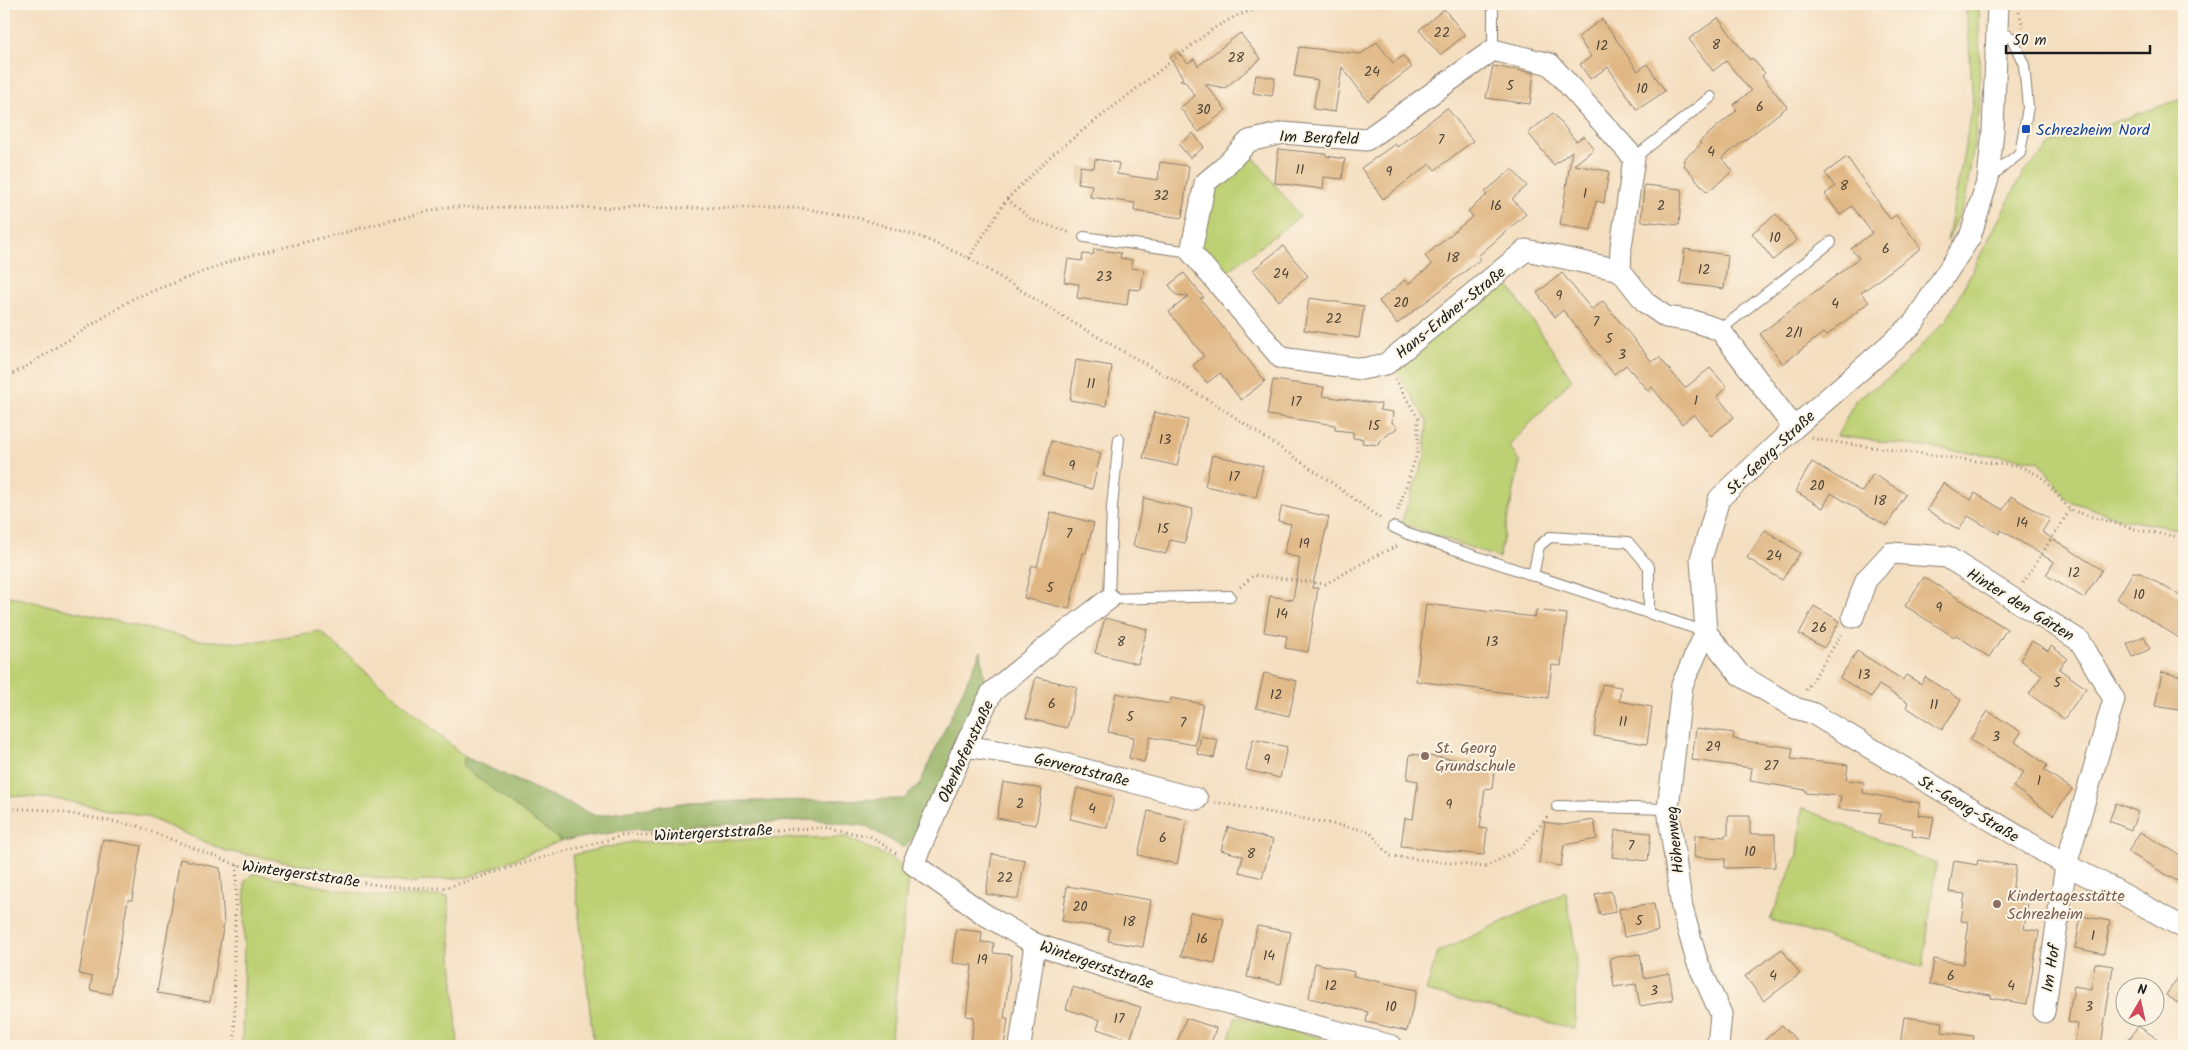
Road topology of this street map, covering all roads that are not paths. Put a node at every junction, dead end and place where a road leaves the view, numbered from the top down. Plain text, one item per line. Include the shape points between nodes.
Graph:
1 (1493, 4) edge
2 (1998, 4) edge
3 (1998, 29) junction
4 (1493, 50) junction
5 (1711, 97) dead end
6 (1634, 158) junction
7 (1988, 178) junction
8 (1084, 237) road end
9 (1831, 242) dead end
10 (1191, 252) junction
11 (1620, 270) junction
12 (1720, 330) junction
13 (1794, 428) junction
14 (1119, 440) dead end
15 (1393, 527) road end
16 (1533, 576) junction
17 (1230, 596) road end
18 (1109, 599) junction
19 (1649, 613) junction
20 (1853, 617) road end
21 (1706, 632) junction
22 (965, 746) junction
23 (1197, 799) road end
24 (1557, 806) road end
25 (1668, 809) junction
26 (913, 864) joint
27 (2066, 865) junction
28 (2184, 928) edge
29 (1035, 944) junction
30 (2044, 1012) dead end
31 (1020, 1046) edge
32 (1392, 1046) edge
33 (1718, 1046) edge

1 - 4 lane
2 - 3 street, St.-Georg-Straße
3 - 7 street, St.-Georg-Straße
3 - 7 lane via 2012,38 2024,65 2028,107 2020,153
4 - 6 street via 1550,64
4 - 10 street, Im Bergfeld via 1366,140 1283,133 1249,141 1205,183
5 - 6 lane
6 - 11 street
7 - 13 street, St.-Georg-Straße via 1970,237 1913,324
8 - 10 lane
9 - 12 lane
10 - 11 street, Hans-Erdner-Straße via 1281,358 1362,369 1386,364 1526,250
11 - 12 street via 1646,303 1666,318 1693,321
12 - 13 street
13 - 21 street, St.-Georg-Straße via 1719,499 1701,559
14 - 18 lane via 1112,506
15 - 16 lane
16 - 19 lane
16 - 19 lane via 1539,546 1550,537 1628,542 1649,567
17 - 18 lane
18 - 22 street, Oberhofenstraße via 992,692
19 - 21 lane
20 - 27 street, Hinter den Gärten via 1866,580 1891,553 1947,557 2080,641 2114,699
21 - 25 street, Höhenweg via 1682,685
21 - 27 street, St.-Georg-Straße via 1740,675 1795,708 1812,713
22 - 23 street, Gerverotstraße via 1041,758
22 - 26 street, Oberhofenstraße
24 - 25 lane
25 - 33 street, Höhenweg via 1682,908 1697,961 1721,1014
26 - 29 street, Wintergerststraße via 984,914
27 - 28 street, St.-Georg-Straße
27 - 30 street, Im Hof
29 - 31 street
29 - 32 street, Wintergerststraße via 1160,985

